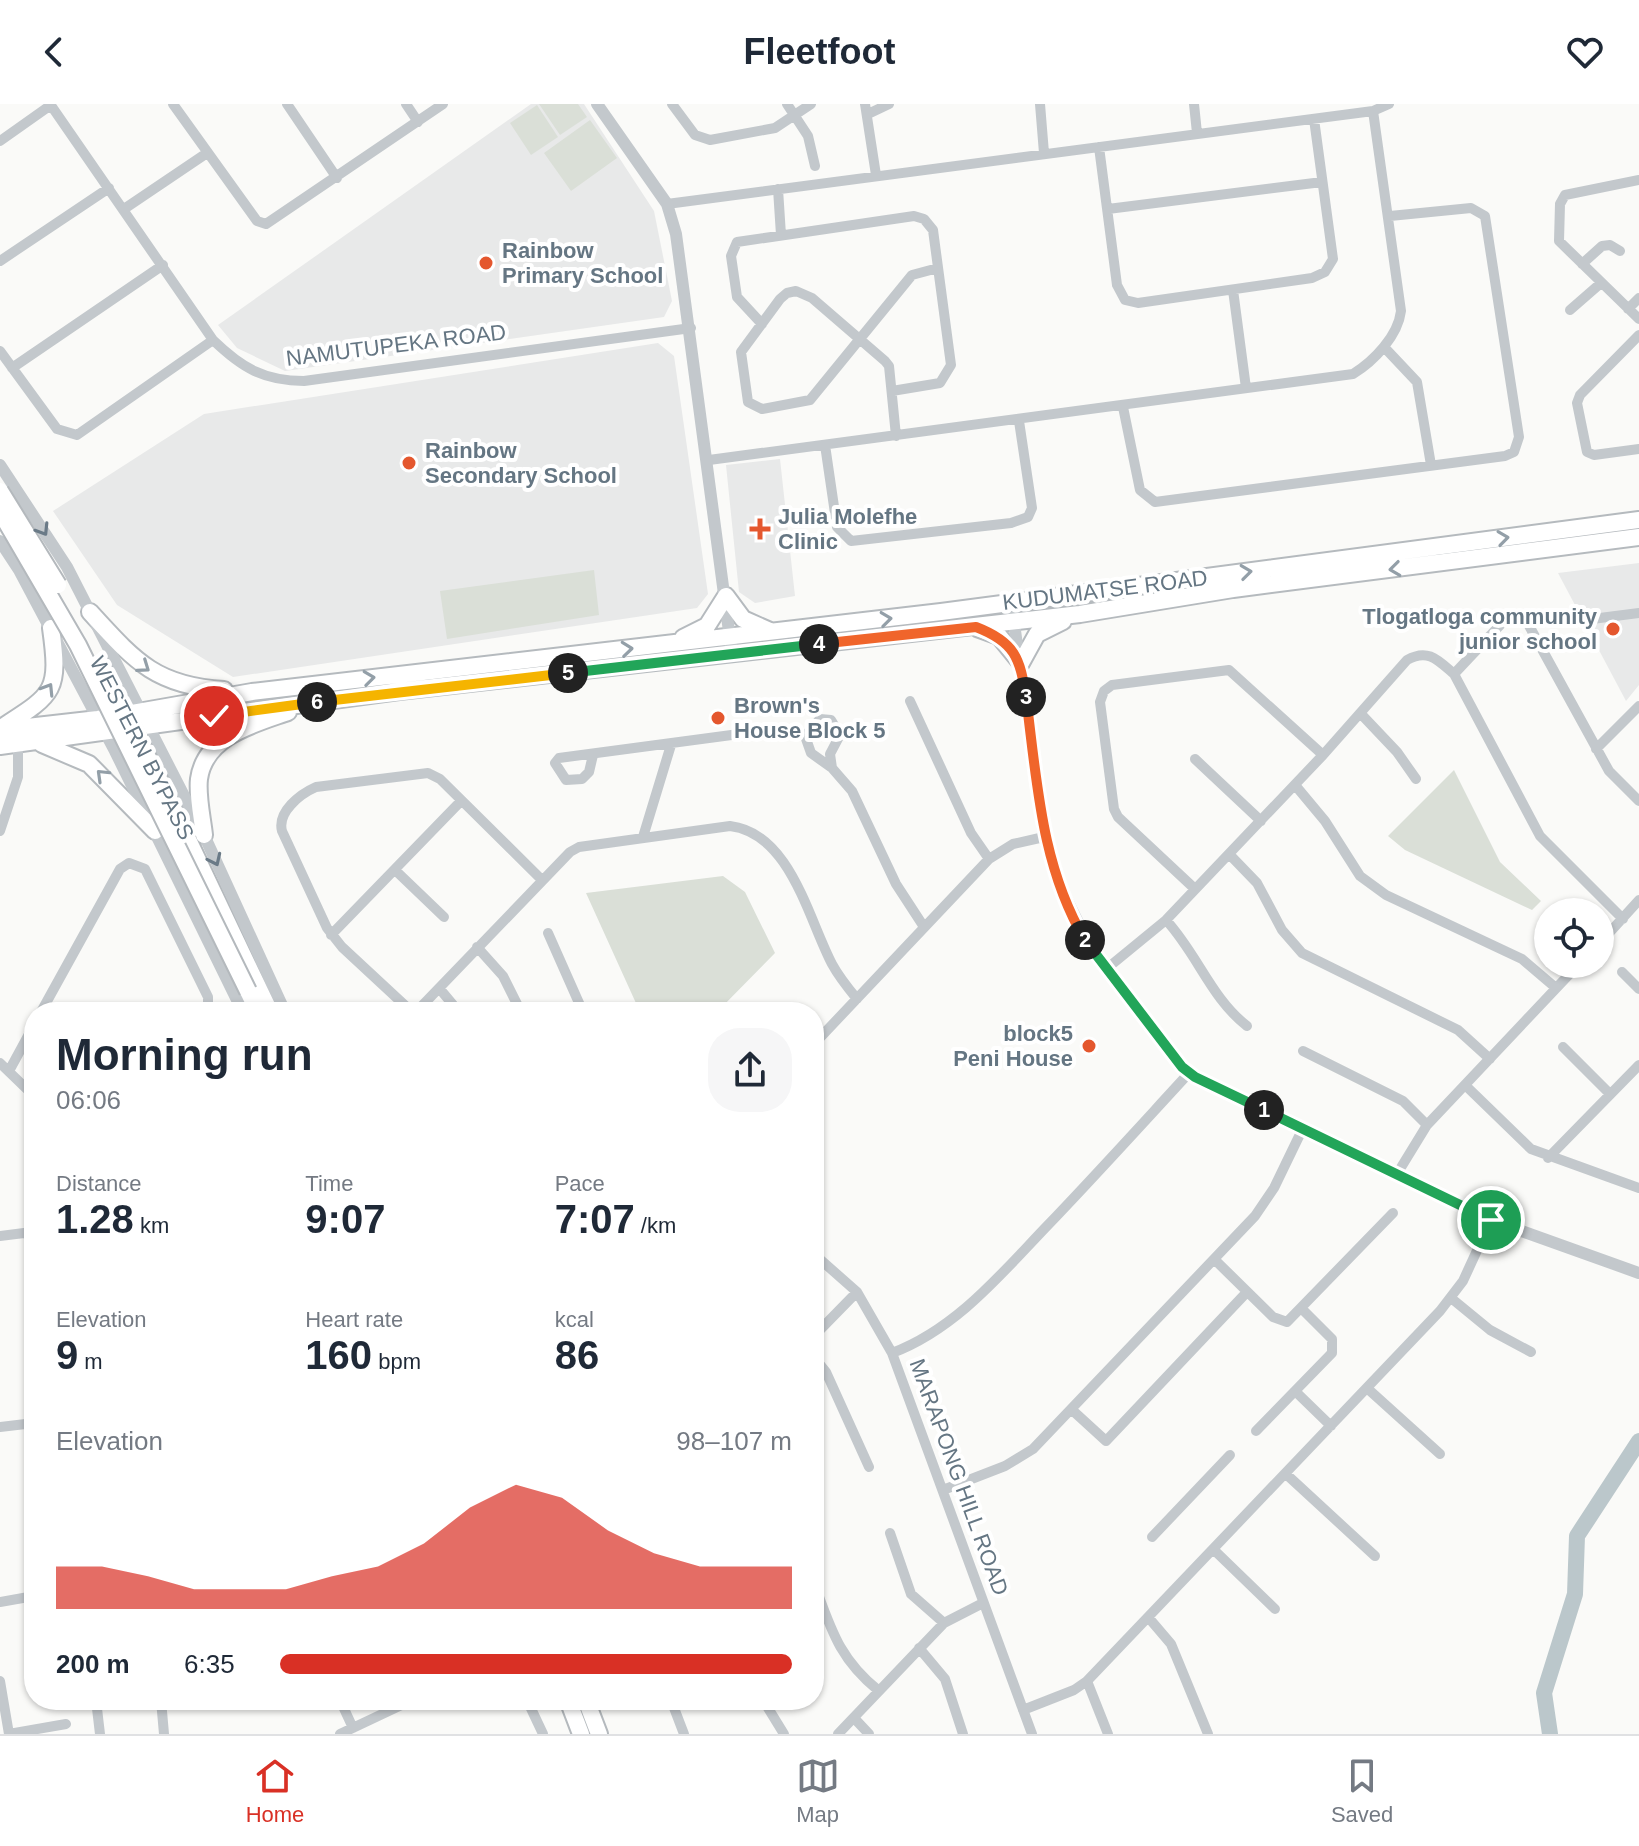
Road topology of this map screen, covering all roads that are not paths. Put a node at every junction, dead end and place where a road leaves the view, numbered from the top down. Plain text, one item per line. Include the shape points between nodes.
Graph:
1 (173, 104) edge
2 (287, 104) edge
3 (406, 104) edge
4 (443, 104) edge
5 (597, 104) edge
6 (672, 104) edge
7 (787, 104) edge
8 (811, 104) edge
9 (889, 104) edge
10 (1040, 104) edge
11 (1194, 104) edge
12 (1389, 104) edge
13 (50, 105) edge
14 (866, 109) edge
15 (1373, 111) junction
16 (795, 115) junction
17 (1314, 119) junction
18 (418, 122) junction
19 (1197, 133) junction
20 (0, 141) edge
21 (1099, 147) junction
22 (207, 153) junction
23 (1044, 153) junction
24 (815, 166) dead end
25 (876, 175) junction
26 (337, 178) junction
27 (1639, 180) edge
28 (1322, 182) junction
29 (109, 188) junction
30 (778, 189) junction
31 (667, 204) junction
32 (124, 209) junction
33 (1108, 209) junction
34 (1390, 216) junction
35 (781, 235) junction
36 (1620, 251) dead end
37 (0, 261) edge
38 (1582, 264) junction
39 (163, 265) junction
40 (938, 268) junction
41 (1601, 283) junction
42 (1233, 290) junction
43 (1639, 298) edge
44 (1628, 309) junction
45 (1570, 310) dead end
46 (1639, 319) edge
47 (762, 324) junction
48 (691, 328) junction
49 (1639, 335) edge
50 (859, 336) junction
51 (213, 340) junction
52 (1384, 347) junction
53 (0, 351) edge
54 (12, 368) junction
55 (1246, 388) junction
56 (892, 391) junction
57 (1123, 407) junction
58 (1019, 421) junction
59 (896, 436) junction
60 (825, 445) junction
61 (1639, 449) edge
62 (709, 460) junction
63 (0, 465) edge
64 (1431, 465) junction
65 (0, 491) edge
66 (0, 511) edge
67 (1639, 520) edge
68 (1639, 537) edge
69 (0, 541) edge
70 (726, 596) junction
71 (1011, 602) junction
72 (90, 612) junction
73 (1639, 613) edge
74 (1080, 614) junction
75 (1592, 619) dead end
76 (1014, 622) junction
77 (976, 627) junction
78 (51, 628) junction
79 (773, 632) junction
80 (663, 646) junction
81 (732, 646) junction
82 (109, 650) junction
83 (1021, 663) junction
84 (72, 672) junction
85 (1454, 674) junction
86 (252, 692) junction
87 (910, 701) dead end
88 (316, 702) junction
89 (1639, 706) edge
90 (1361, 714) junction
91 (144, 719) junction
92 (102, 726) junction
93 (0, 729) edge
94 (754, 732) dead end
95 (26, 742) junction
96 (671, 745) junction
97 (0, 746) edge
98 (1596, 749) junction
99 (593, 755) dead end
100 (1323, 755) junction
101 (1195, 759) dead end
102 (167, 765) junction
103 (832, 768) junction
104 (1416, 779) dead end
105 (129, 780) junction
106 (1295, 785) junction
107 (0, 794) edge
108 (12, 795) junction
109 (461, 801) junction
110 (1639, 801) edge
111 (1261, 821) junction
112 (0, 831) edge
113 (155, 831) junction
114 (204, 835) junction
115 (643, 837) junction
116 (1044, 837) junction
117 (1229, 854) junction
118 (989, 859) junction
119 (395, 870) junction
120 (542, 880) junction
121 (1195, 889) junction
122 (1639, 900) edge
123 (444, 917) dead end
124 (1623, 919) junction
125 (1166, 920) junction
126 (924, 927) junction
127 (1614, 928) edge
128 (548, 933) dead end
129 (331, 935) junction
130 (477, 947) junction
131 (1105, 970) junction
132 (1622, 972) dead end
133 (1566, 978) edge
134 (439, 988) junction
135 (1556, 988) junction
136 (1639, 989) edge
137 (857, 999) junction
138 (47, 1002) edge
139 (208, 1002) edge
140 (238, 1002) edge
141 (253, 1002) edge
142 (265, 1002) edge
143 (280, 1002) edge
144 (403, 1002) edge
145 (424, 1002) edge
146 (451, 1002) edge
147 (516, 1002) edge
148 (577, 1002) edge
149 (1247, 1026) dead end
150 (824, 1034) edge
151 (24, 1039) edge
152 (1563, 1047) dead end
153 (1303, 1051) dead end
154 (1490, 1059) junction
155 (1639, 1065) edge
156 (4, 1067) edge
157 (1189, 1073) junction
158 (1465, 1085) junction
159 (24, 1086) edge
160 (1610, 1094) junction
161 (1427, 1125) junction
162 (1303, 1128) junction
163 (1548, 1158) junction
164 (1397, 1174) junction
165 (1639, 1188) edge
166 (1393, 1213) dead end
167 (1491, 1220) junction
168 (24, 1233) edge
169 (0, 1236) edge
170 (1214, 1259) junction
171 (824, 1263) edge
172 (1639, 1273) edge
173 (857, 1292) junction
174 (1247, 1292) junction
175 (1451, 1298) junction
176 (1302, 1309) junction
177 (824, 1326) edge
178 (1531, 1352) dead end
179 (892, 1353) junction
180 (824, 1370) edge
181 (1368, 1389) junction
182 (1295, 1391) junction
183 (1071, 1409) junction
184 (24, 1424) edge
185 (1331, 1426) junction
186 (0, 1427) edge
187 (1256, 1431) dead end
188 (1440, 1454) dead end
189 (1230, 1455) dead end
190 (869, 1467) dead end
191 (1286, 1474) junction
192 (943, 1490) junction
193 (890, 1533) dead end
194 (1152, 1537) dead end
195 (1213, 1549) junction
196 (1375, 1556) dead end
197 (24, 1598) edge
198 (0, 1602) edge
199 (983, 1603) junction
200 (824, 1609) edge
201 (1275, 1609) dead end
202 (1148, 1617) junction
203 (944, 1623) junction
204 (919, 1648) junction
205 (0, 1681) edge
206 (1087, 1681) junction
207 (879, 1691) junction
208 (97, 1710) edge
209 (162, 1710) edge
210 (345, 1710) edge
211 (391, 1710) edge
212 (532, 1710) edge
213 (572, 1710) edge
214 (590, 1710) edge
215 (675, 1710) edge
216 (769, 1710) edge
217 (1023, 1710) junction
218 (854, 1718) junction
219 (66, 1724) dead end
220 (353, 1728) junction
221 (9, 1734) edge
222 (100, 1734) edge
223 (164, 1734) edge
224 (340, 1734) edge
225 (543, 1734) edge
226 (581, 1734) edge
227 (599, 1734) edge
228 (684, 1734) edge
229 (784, 1734) edge
230 (838, 1734) edge
231 (869, 1734) edge
232 (963, 1734) edge
233 (1032, 1734) edge
234 (1108, 1734) edge
235 (1208, 1734) edge

1 - 22 street
2 - 26 street
3 - 18 street
4 - 18 street
5 - 31 street
6 - 16 street via 695,135 710,140 775,128
7 - 16 street
8 - 16 street
9 - 14 street
10 - 23 street
11 - 19 street
12 - 15 street
13 - 20 street
13 - 29 street, NAMUTUPEKA ROAD
14 - 25 street
15 - 17 street
15 - 34 street
16 - 24 street via 808,136
17 - 19 street
17 - 28 street
18 - 26 street
19 - 21 street
21 - 23 street
21 - 33 street
22 - 26 street via 262,223 272,222
22 - 32 street
23 - 25 street
25 - 30 street
27 - 38 street via 1570,191 1561,200 1559,241
28 - 33 street
28 - 42 street via 1333,259 1329,267 1312,278
29 - 32 street, NAMUTUPEKA ROAD
29 - 37 street
30 - 31 street
30 - 35 street
31 - 48 street via 680,250
32 - 39 street, NAMUTUPEKA ROAD
33 - 42 street via 1117,285 1125,300 1138,303
34 - 52 street via 1401,311
34 - 64 street via 1471,208 1489,223 1518,445 1505,456
35 - 40 street via 914,216 933,230
35 - 47 street via 745,239 732,248 737,297
36 - 38 street via 1602,246
38 - 41 street
39 - 51 street, NAMUTUPEKA ROAD
39 - 54 street
40 - 50 street via 912,275
40 - 56 street via 949,373 940,383
41 - 44 street
41 - 45 street
42 - 55 street
43 - 44 street
44 - 46 street
47 - 50 street via 780,299 796,291
47 - 50 street via 740,360 745,398 762,409 801,404 815,396
48 - 51 street, NAMUTUPEKA ROAD via 304,381 272,379 245,369
48 - 62 street
49 - 61 street via 1577,403 1587,452
50 - 56 street via 889,366
51 - 54 street via 77,435 57,429
52 - 55 street via 1353,374
52 - 64 street via 1417,382
53 - 54 street
55 - 57 street
56 - 59 street
57 - 58 street
57 - 64 street via 1140,490 1155,502
58 - 59 street
58 - 60 street via 1032,508 1028,517 1011,523 851,541 837,527
59 - 60 street
60 - 62 street
62 - 70 street
63 -> 72 street
65 - 142 main road, WESTERN BYPASS, bridge via 66,600
66 - 141 main road, WESTERN BYPASS, bridge via 78,645
71 -> 67 main road, KUDUMATSE ROAD
68 -> 74 main road, KUDUMATSE ROAD
69 - 78 street
70 - 79 main road via 743,619
70 - 80 main road via 707,626
70 - 81 street
71 - 76 street
79 -> 71 main road, KUDUMATSE ROAD
72 - 82 street
72 -> 86 main road via 137,663 161,678 188,687
73 - 75 street
74 - 76 main road, KUDUMATSE ROAD
74 - 83 main road via 1037,634
76 - 77 main road, KUDUMATSE ROAD
76 - 83 street
77 - 81 main road, KUDUMATSE ROAD
77 - 83 main road via 999,636
78 - 84 street
93 -> 78 main road via 50,691 57,671
79 - 81 main road, KUDUMATSE ROAD
80 - 81 main road, KUDUMATSE ROAD
86 -> 80 main road, KUDUMATSE ROAD
81 - 88 main road, KUDUMATSE ROAD
82 - 84 street via 108,676 101,682 87,684
82 - 91 street
83 - 116 street
84 - 92 street
85 - 90 street via 1429,654 1415,656
85 - 98 street via 1502,623 1520,618 1532,628
85 - 124 street via 1540,836
86 - 91 main road, KUDUMATSE ROAD
87 - 118 street via 971,833
88 - 91 main road, KUDUMATSE ROAD
88 - 114 main road via 234,732 205,759 199,780
89 - 98 street
90 - 100 street
90 - 104 street
91 - 92 main road, KUDUMATSE ROAD
91 - 102 street
92 - 93 main road, KUDUMATSE ROAD
92 - 95 main road, KUDUMATSE ROAD
92 - 105 street
94 - 96 street
95 - 97 main road, KUDUMATSE ROAD
95 - 108 street
113 -> 95 main road via 89,764 70,753
96 - 99 street
96 - 115 street
98 - 110 street
100 - 106 street
100 - 121 street via 1229,670 1112,685 1104,691 1100,702 1114,809
101 - 111 street
102 - 105 street via 143,757 133,764
102 - 114 street
103 - 103 street via 806,746 805,736 820,719 831,720 840,735 830,754
103 - 126 street via 857,799 896,884
105 - 113 street
106 - 111 street
106 - 135 street via 1364,880 1532,965
107 - 108 street
108 - 112 street
109 - 119 street
109 - 120 street
109 - 129 street via 428,773 316,787 283,814 282,831
111 - 117 street
113 - 140 street
114 -> 143 street
115 - 120 street via 579,847
115 - 137 street via 730,826 761,837 785,867 833,967
116 - 118 street via 1013,844
116 - 131 street via 1071,913
117 - 121 street
117 - 154 street via 1257,883 1282,930 1302,953 1443,1021
118 - 126 street
119 - 123 street
119 - 129 street
120 - 130 street
121 - 125 street
122 - 124 street
124 - 127 street
125 - 131 street
125 - 149 street via 1190,947 1221,1002
126 - 137 street
128 - 148 street
129 - 144 street
130 - 134 street
130 - 147 street via 503,976
131 - 157 street
132 - 136 street
133 - 135 street
134 - 145 street
134 - 146 street
135 - 154 street
137 - 150 street
138 - 139 street via 120,869 129,863 145,869
151 - 156 street
152 - 160 street
153 - 161 street via 1403,1101
154 - 158 street
155 - 160 street
156 - 159 street
157 - 162 street
157 - 179 street via 1068,1205 956,1316 927,1338
158 - 161 street
158 - 163 street via 1523,1143
160 - 163 street
161 - 164 street
162 - 164 street
162 - 170 street via 1266,1202
163 - 165 street
164 - 167 street
166 - 176 street
167 - 172 street
167 - 175 street
168 - 169 street
170 - 174 street
170 - 183 street
171 - 173 street, MARAPONG HILL ROAD
173 - 177 street
173 - 179 street, MARAPONG HILL ROAD
174 - 176 street via 1281,1323
174 - 183 street via 1106,1441
175 - 178 street via 1490,1330
175 - 181 street
176 - 182 street via 1334,1345
179 - 192 street, MARAPONG HILL ROAD
180 - 190 street
181 - 185 street
181 - 188 street
182 - 185 street
182 - 187 street
183 - 192 street via 1020,1458
184 - 186 street
185 - 191 street
189 - 194 street
191 - 195 street
191 - 196 street
192 - 199 street, MARAPONG HILL ROAD
193 - 203 street via 911,1594
195 - 201 street
195 - 202 street
197 - 198 street
199 - 203 street
199 - 217 street, MARAPONG HILL ROAD
200 - 207 street via 841,1652
202 - 206 street
202 - 235 street via 1171,1644
203 - 204 street
204 - 207 street
204 - 232 street via 945,1679
205 - 221 street
206 - 217 street
206 - 234 street
207 - 218 street
208 - 222 street
209 - 223 street
210 - 220 street
211 - 220 street
212 - 225 street
213 - 226 main road
214 - 227 main road
215 - 228 street
216 - 229 street
217 - 233 street, MARAPONG HILL ROAD
218 - 230 street
218 - 231 street
219 - 221 street
220 - 224 street

